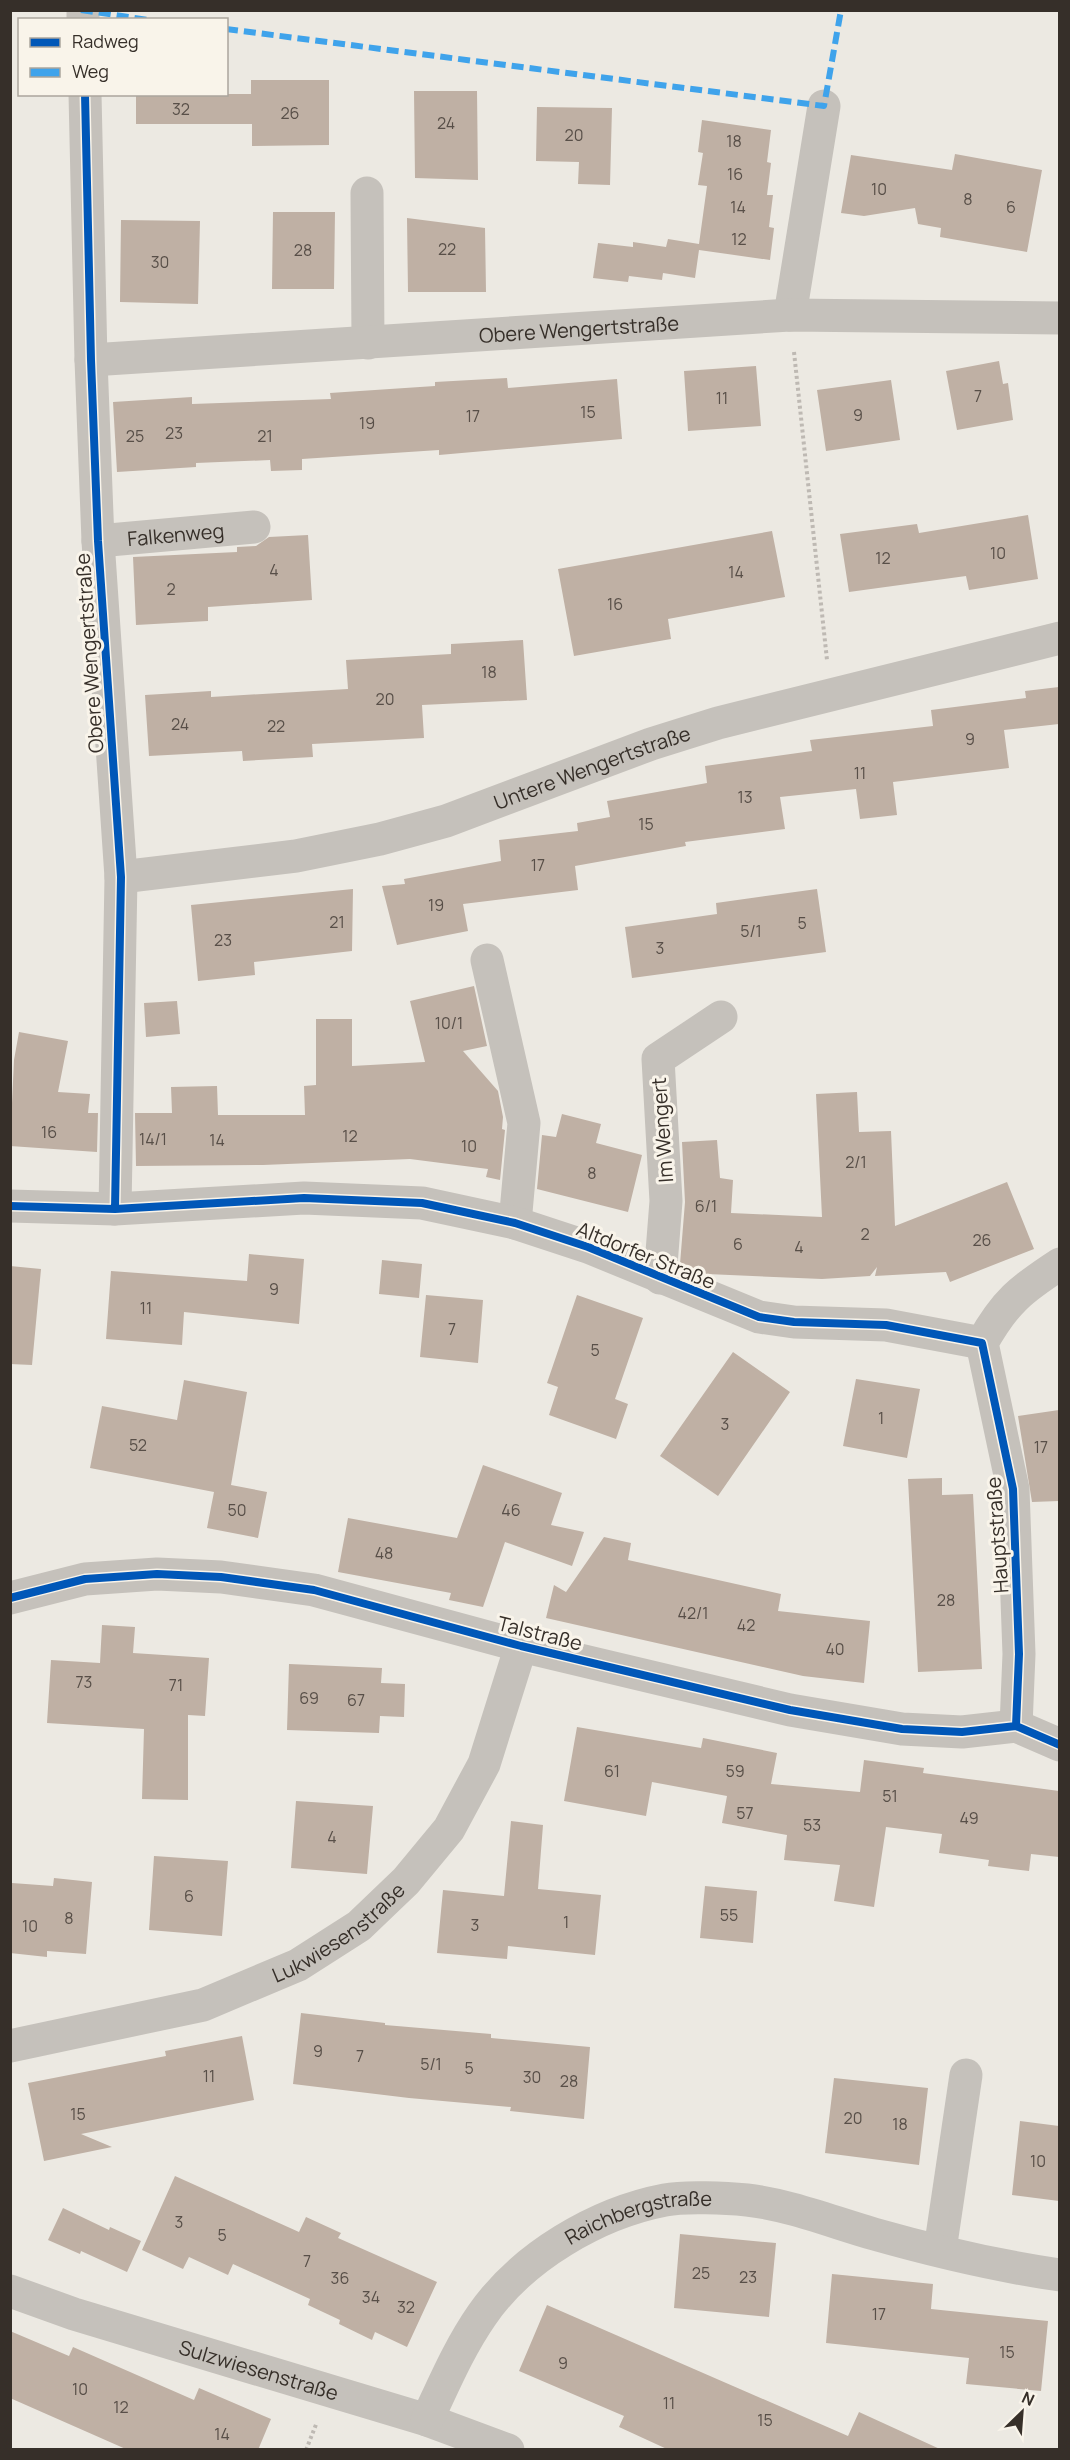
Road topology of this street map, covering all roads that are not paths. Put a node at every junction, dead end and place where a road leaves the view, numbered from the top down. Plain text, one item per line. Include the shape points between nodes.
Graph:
1 (85, 96) edge
2 (824, 106) dead end
3 (367, 193) dead end
4 (790, 315) junction
5 (1059, 318) edge
6 (368, 343) junction
7 (91, 360) junction
8 (254, 527) dead end
9 (98, 541) junction
10 (1059, 638) edge
11 (121, 877) junction
12 (487, 960) dead end
13 (721, 1017) dead end
14 (10, 1206) edge
15 (115, 1209) junction
16 (515, 1223) junction
17 (1059, 1264) edge
18 (660, 1278) junction
19 (982, 1343) junction
20 (10, 1598) edge
21 (521, 1646) junction
22 (1016, 1726) junction
23 (1059, 1745) edge
24 (10, 2046) edge
25 (966, 2075) dead end
26 (940, 2250) junction
27 (1059, 2275) edge
28 (10, 2290) edge
29 (427, 2420) junction
30 (508, 2450) edge

1 - 7 street, Obere Wengertstraße
2 - 4 street
3 - 6 street
4 - 5 street, Obere Wengertstraße
4 - 6 street, Obere Wengertstraße
6 - 7 street, Obere Wengertstraße
7 - 9 street, Obere Wengertstraße
8 - 9 street, Falkenweg
9 - 11 street, Obere Wengertstraße
10 - 11 street, Untere Wengertstraße via 718,723 446,821 380,839 296,856
11 - 15 street, Obere Wengertstraße
12 - 16 street via 524,1123
13 - 18 street, Im Wengert via 658,1059 666,1201
14 - 15 street, Altdorfer Straße
15 - 16 street, Altdorfer Straße via 304,1198 422,1203
16 - 18 street, Altdorfer Straße via 588,1247
17 - 19 street via 1021,1290 996,1318
18 - 19 street, Altdorfer Straße via 759,1317 886,1325
19 - 22 street, Hauptstraße via 1013,1489 1019,1654
20 - 21 street, Talstraße via 85,1579 157,1574 221,1577 314,1590
21 - 22 street, Talstraße via 790,1710 902,1729 962,1732
21 - 24 street, Lukwiesenstraße via 484,1764 449,1829 406,1881 359,1926 298,1965 203,2005
22 - 23 street
25 - 26 street
26 - 27 street, Raichbergstraße
26 - 29 street, Raichbergstraße via 747,2200 667,2199 620,2212 573,2234 526,2267 482,2314
28 - 29 street, Sulzwiesenstraße via 74,2314
29 - 30 street, Sulzwiesenstraße

